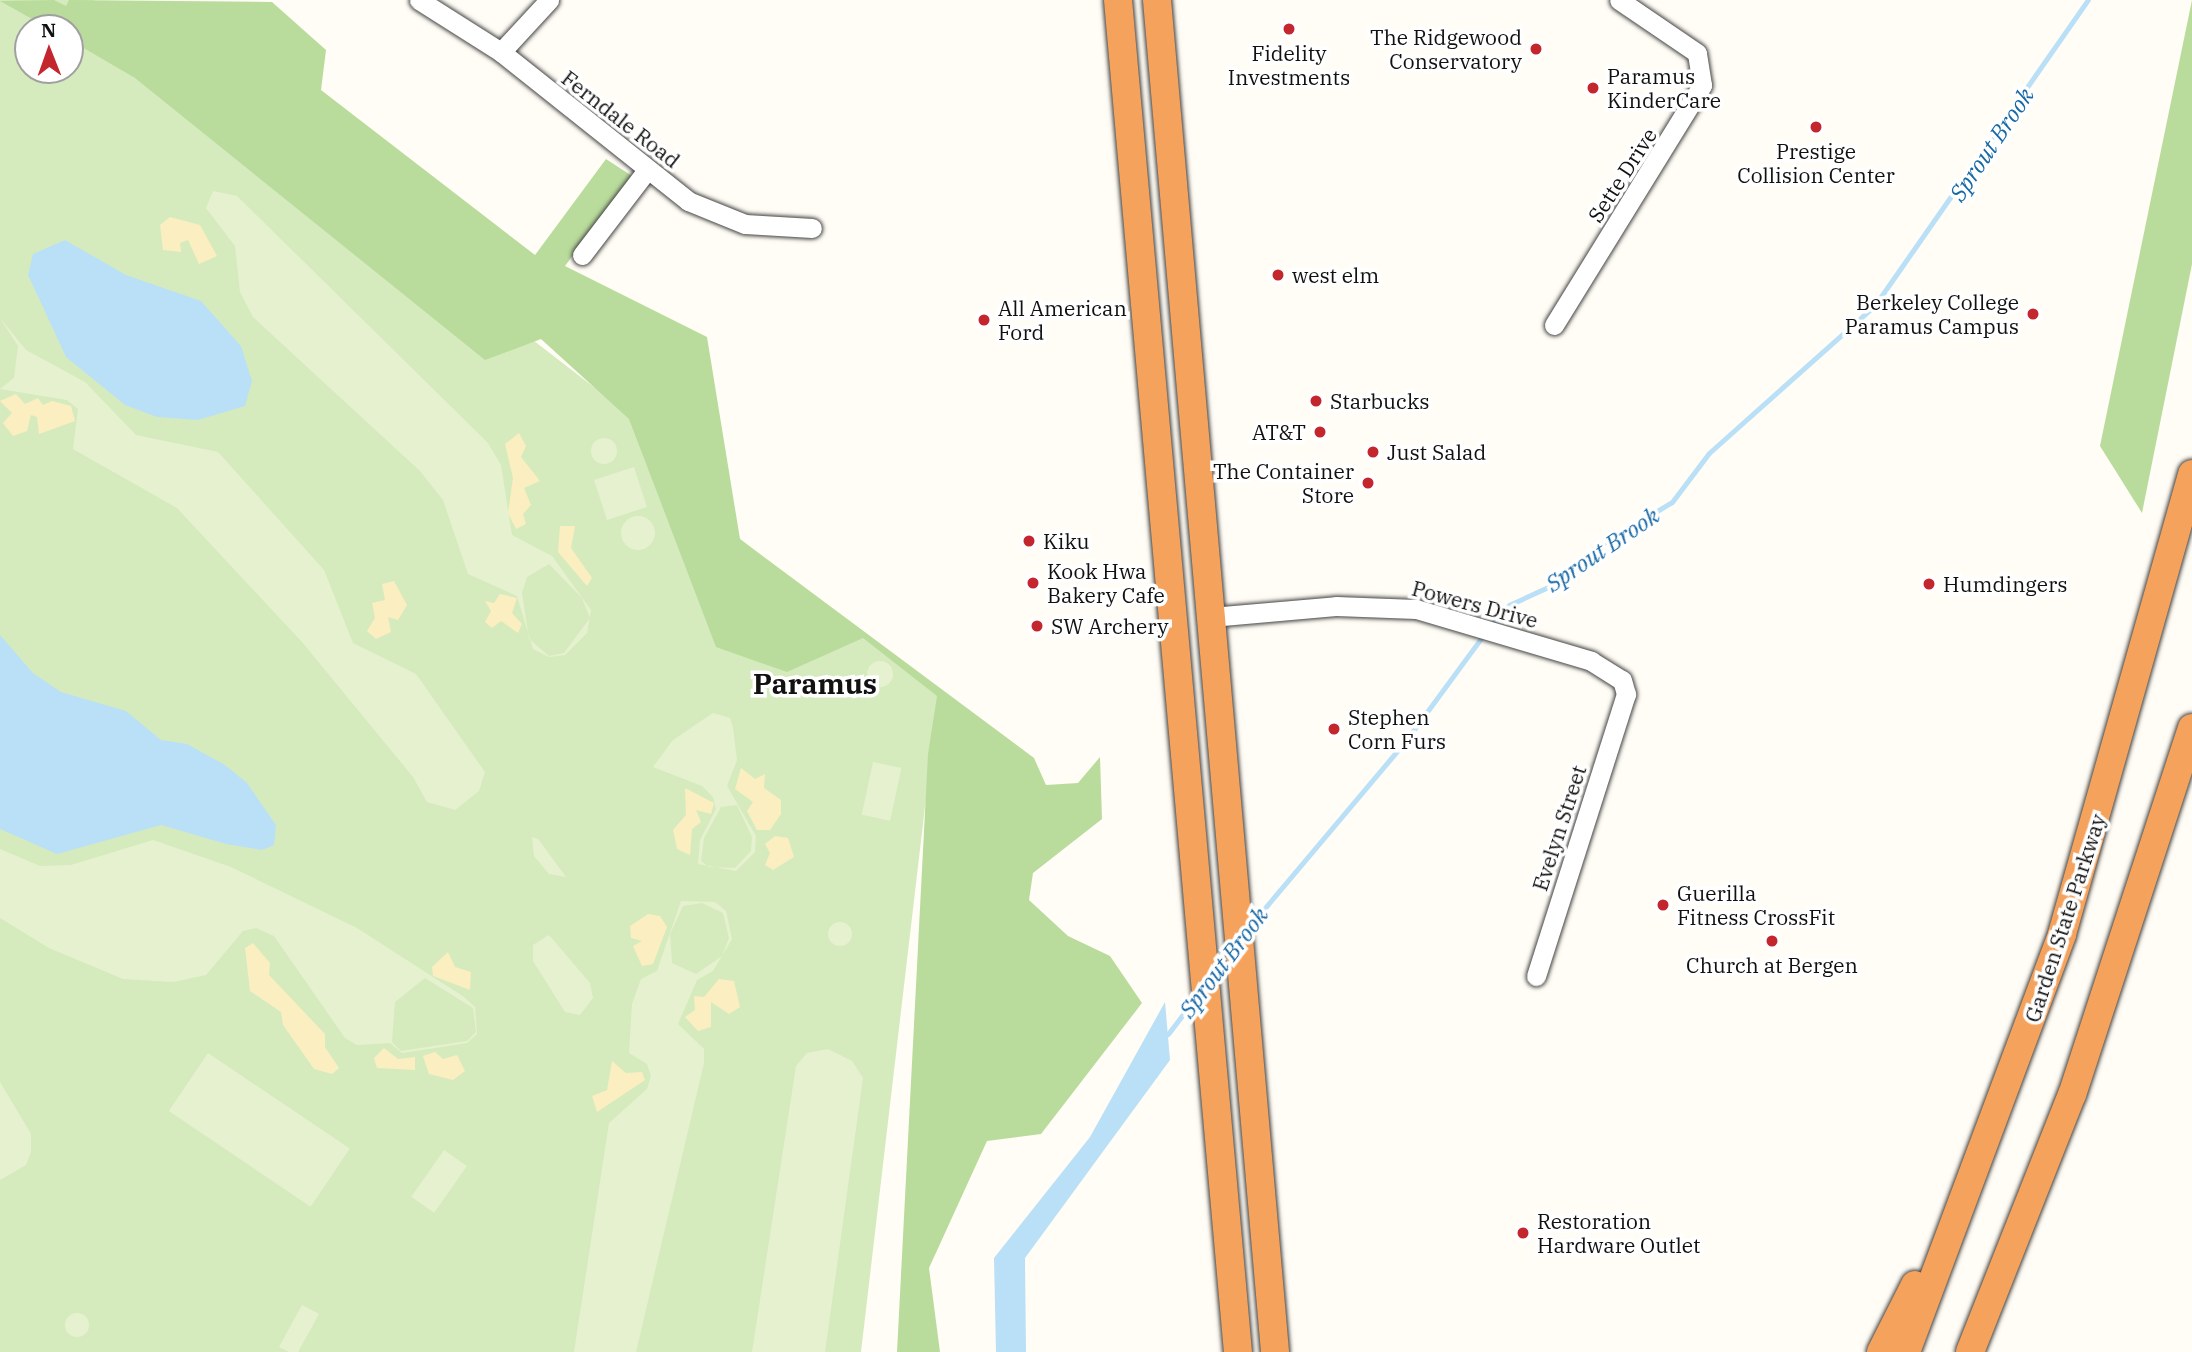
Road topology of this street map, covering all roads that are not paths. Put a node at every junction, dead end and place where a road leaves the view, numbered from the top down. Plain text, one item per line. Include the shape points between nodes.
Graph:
1 (419, 0) edge
2 (550, 0) edge
3 (1118, 0) edge
4 (1157, 0) edge
5 (1619, 0) edge
6 (501, 52) junction
7 (648, 170) junction
8 (812, 228) dead end
9 (582, 255) dead end
10 (1553, 325) dead end
11 (2192, 474) edge
12 (1211, 617) junction
13 (1626, 694) joint
14 (2192, 728) edge
15 (1536, 976) dead end
16 (1989, 1143) junction
17 (2003, 1271) junction
18 (1238, 1352) edge
19 (1275, 1352) edge
20 (1881, 1352) edge
21 (1906, 1352) edge
22 (1970, 1352) edge
23 (1979, 1352) edge

1 - 6 street, Ferndale Road
2 - 6 street
3 - 18 highway
4 - 12 highway
5 - 10 street, Sette Drive via 1697,53 1702,85
6 - 7 street, Ferndale Road
7 - 8 street, Ferndale Road via 714,214 766,227
7 - 9 street
11 - 16 highway, Garden State Parkway via 2098,820
12 - 13 street, Powers Drive via 1390,605 1501,632 1612,670
12 - 19 highway
13 - 15 street, Evelyn Street
14 - 17 highway via 2104,1005
16 - 20 highway
16 - 21 highway, Garden State Parkway
17 - 22 highway
17 - 23 highway

